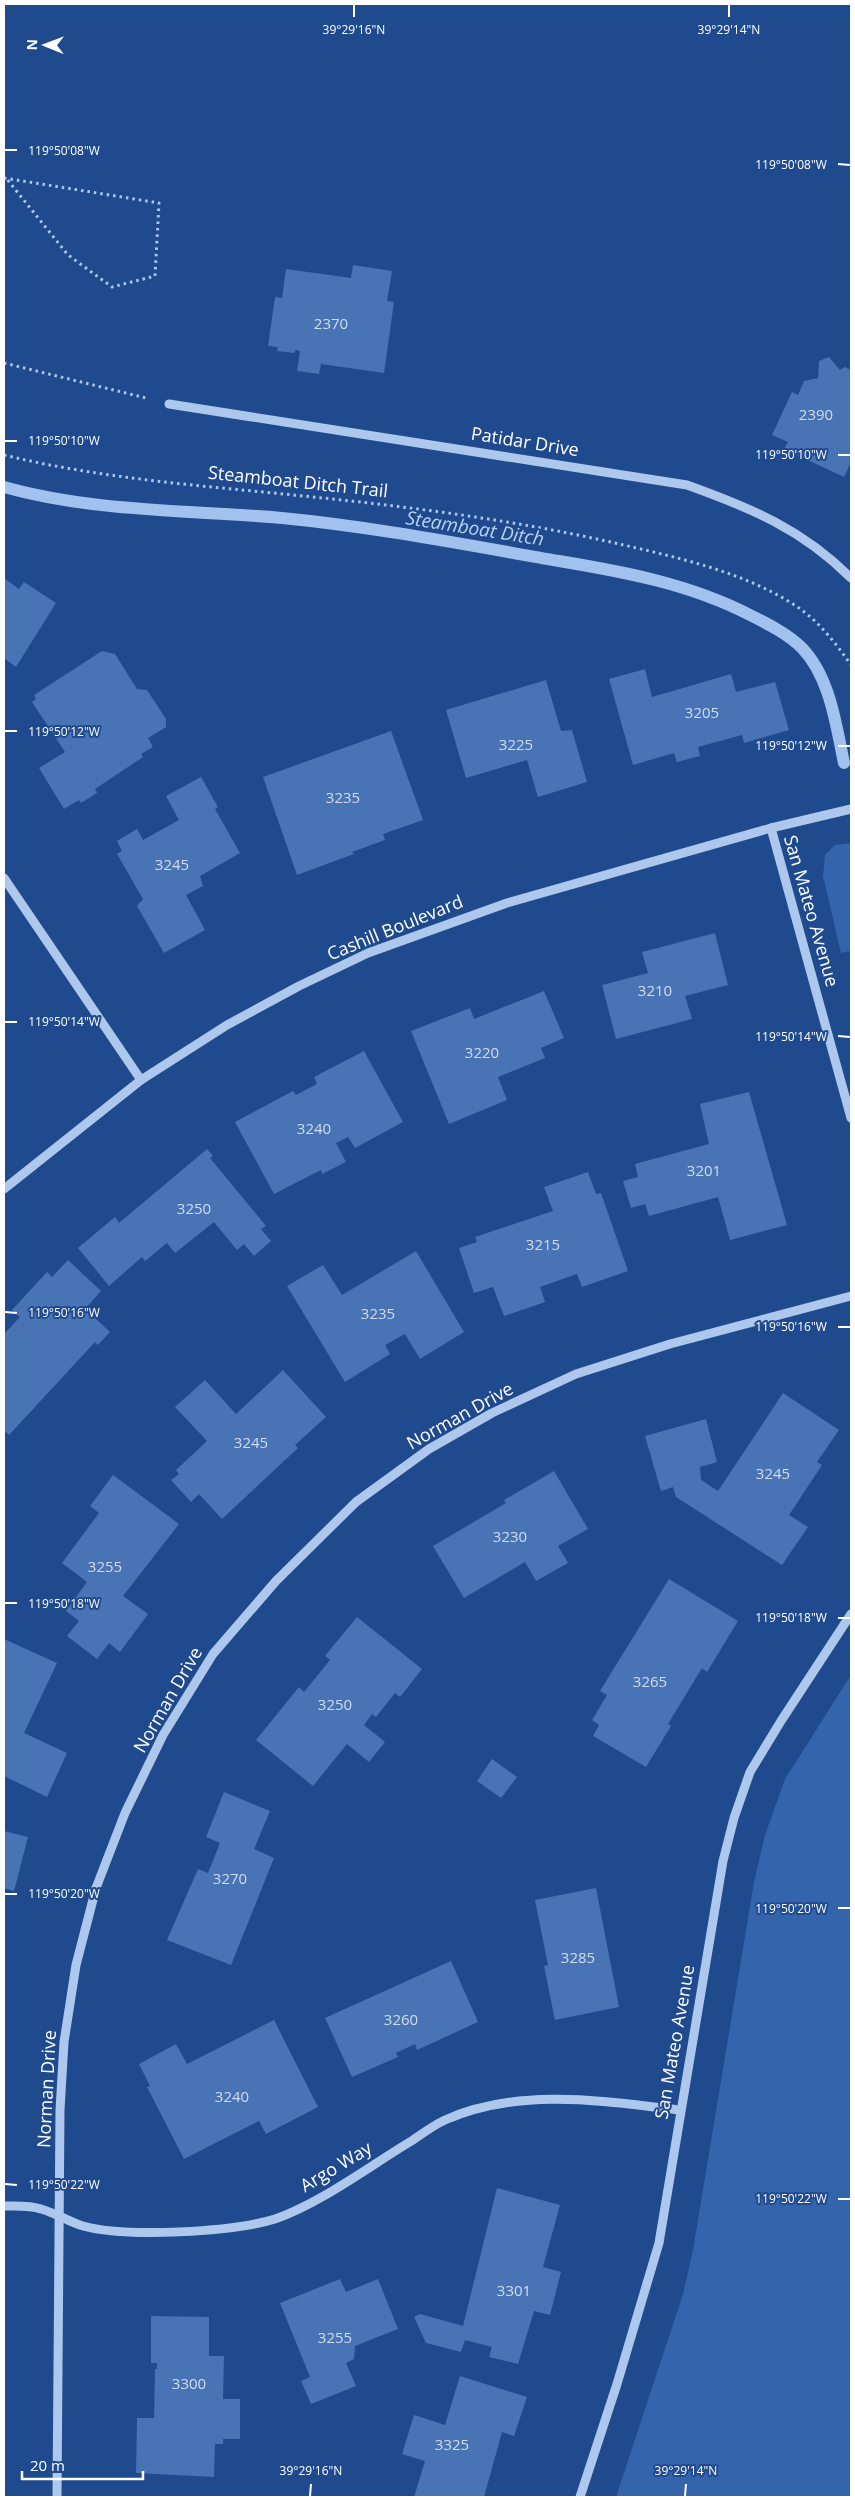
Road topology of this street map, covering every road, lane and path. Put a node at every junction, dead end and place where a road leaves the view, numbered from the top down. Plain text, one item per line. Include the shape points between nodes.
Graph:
1 (5, 178) edge
2 (4, 363) edge
3 (168, 404) joint
4 (4, 455) edge
5 (851, 578) edge
6 (851, 665) edge
7 (851, 808) edge
8 (771, 828) junction
9 (4, 878) edge
10 (141, 1080) junction
11 (851, 1118) edge
12 (4, 1189) edge
13 (851, 1296) edge
14 (851, 1614) edge
15 (680, 2110) junction
16 (4, 2206) edge
17 (58, 2216) junction
18 (57, 2497) edge
19 (580, 2497) edge

1 - 1 path via 158,203 154,276 112,286 68,255
2 - 3 path
3 - 5 street, Patidar Drive via 687,485 790,528 833,560
4 - 6 path, Steamboat Ditch Trail via 116,475 437,511 552,529 634,548 703,566 794,604 833,638
7 - 8 street, Cashill Boulevard
8 - 10 street, Cashill Boulevard via 507,903 368,953 227,1025
8 - 11 street, San Mateo Avenue
9 - 10 street
10 - 12 street, Cashill Boulevard
13 - 17 street, Norman Drive via 670,1344 576,1374 492,1413 429,1449 356,1502 276,1581 213,1654 164,1736 134,1796 96,1888 76,1965 64,2042
14 - 15 street, San Mateo Avenue via 750,1772 734,1818 723,1861
15 - 17 street, Argo Way via 582,2099 484,2106 444,2121 311,2203 274,2219 232,2227 117,2231 83,2226
15 - 19 street, San Mateo Avenue via 659,2243 650,2278
16 - 17 street, Argo Way via 40,2208
17 - 18 street, Norman Drive

